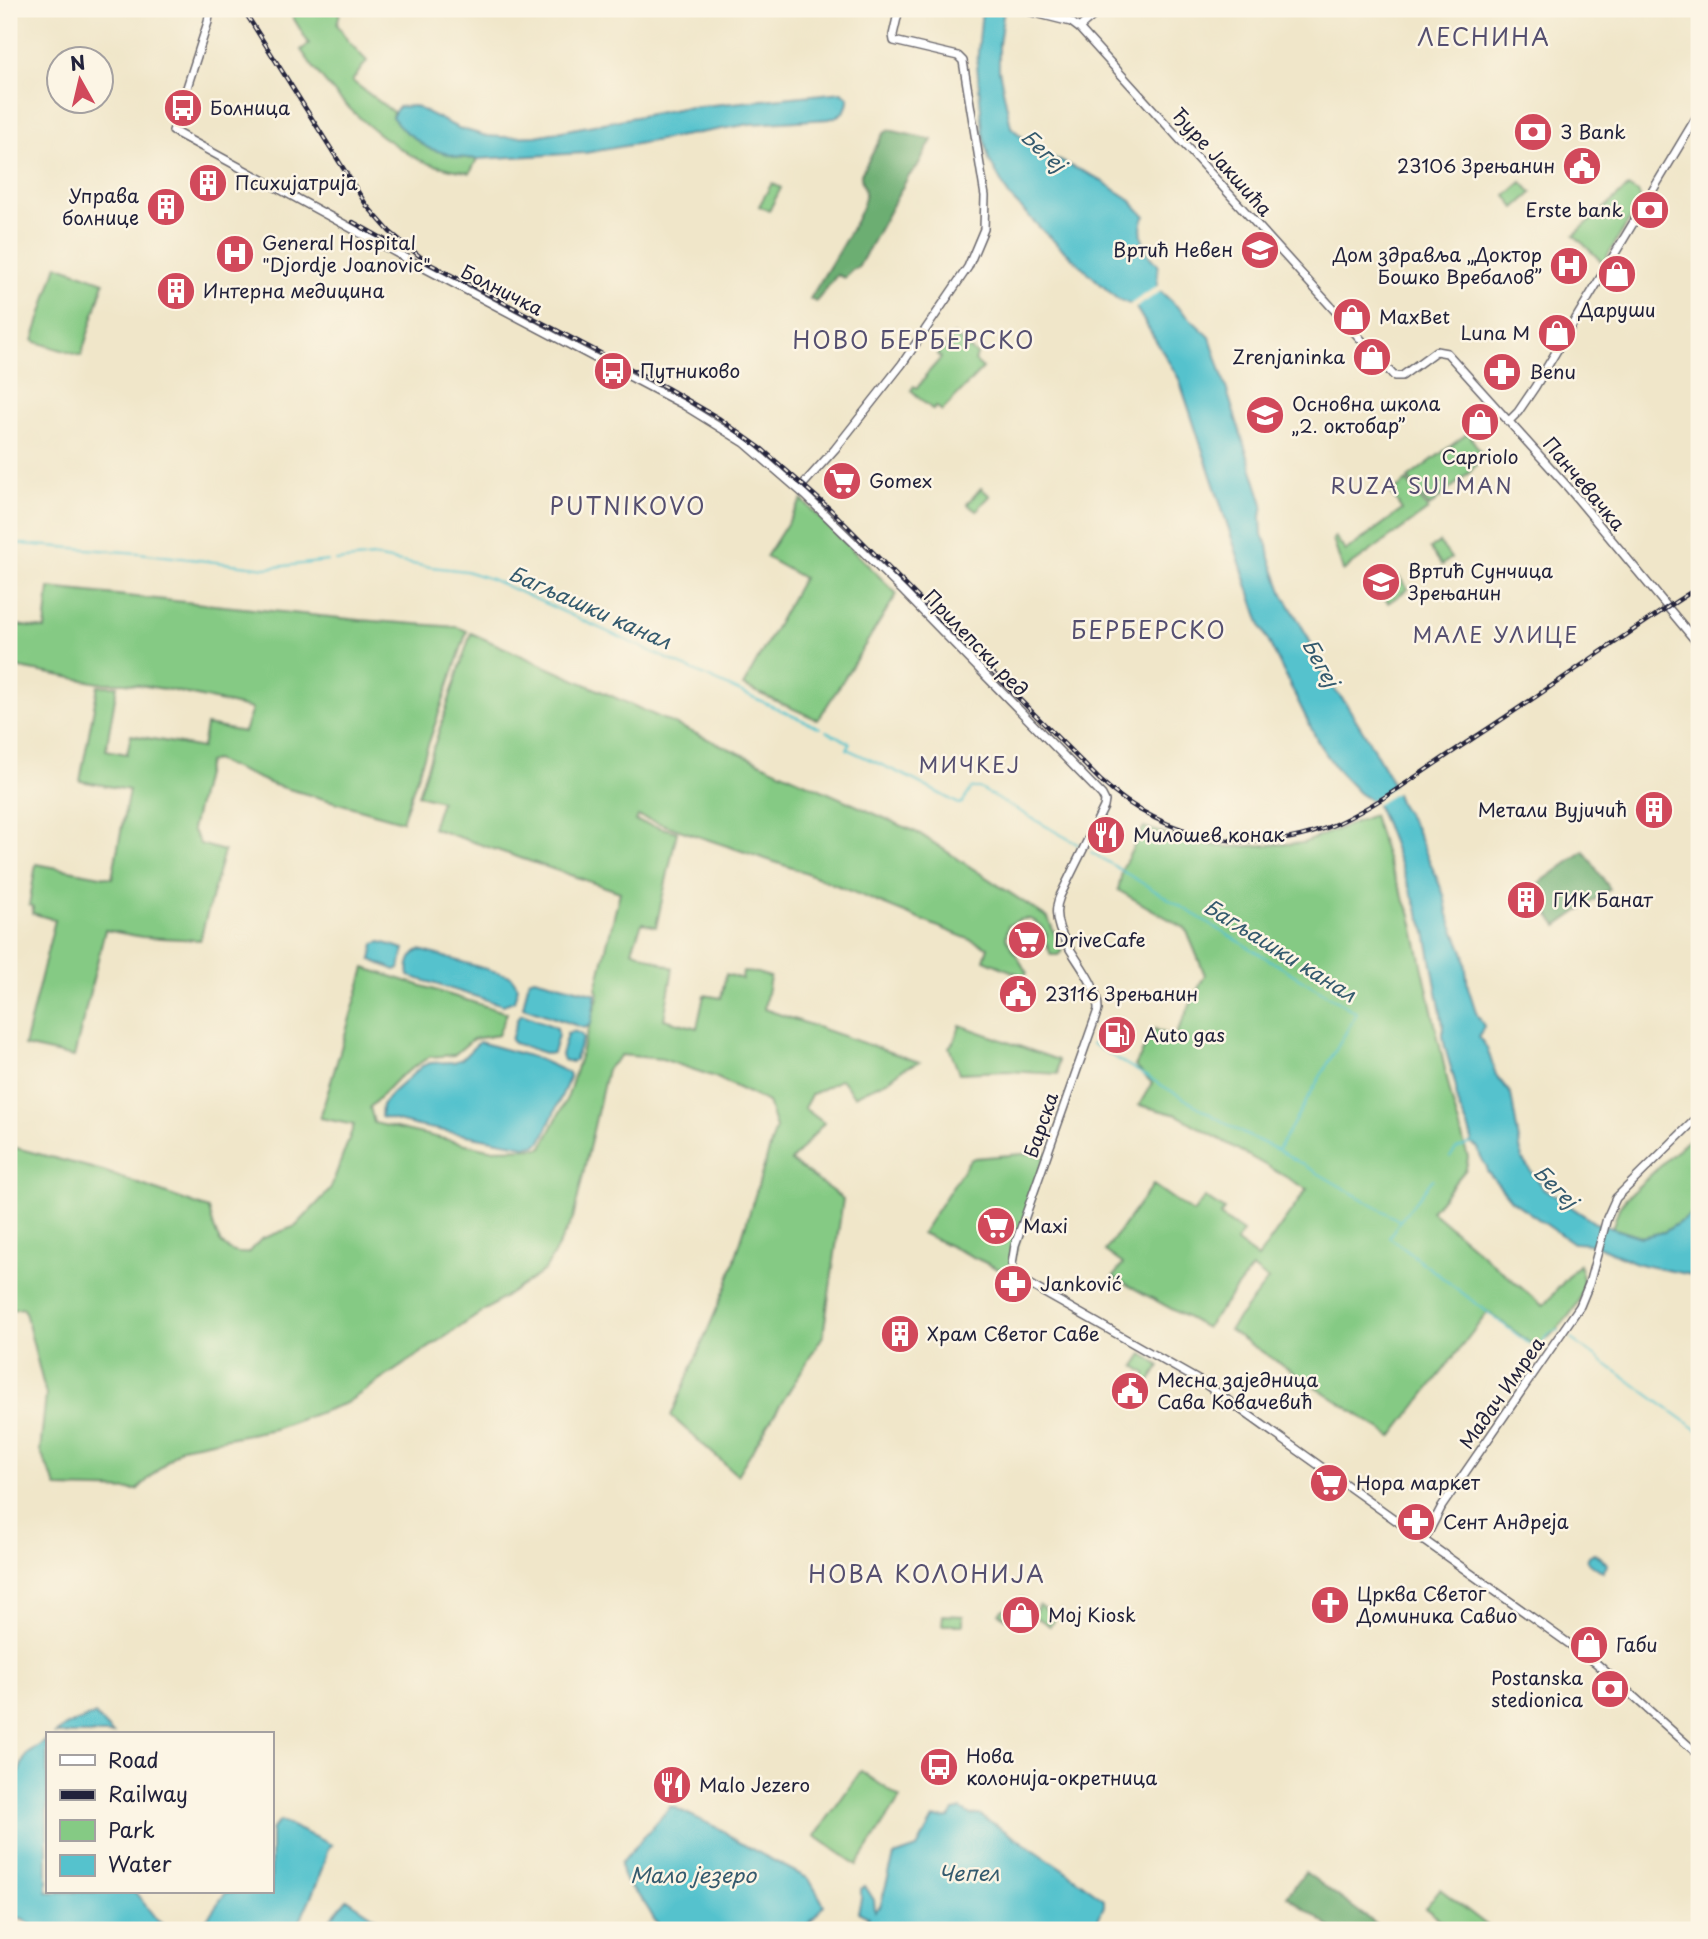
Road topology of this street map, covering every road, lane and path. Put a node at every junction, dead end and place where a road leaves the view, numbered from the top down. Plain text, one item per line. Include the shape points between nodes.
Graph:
1 (210, 9) edge
2 (899, 9) edge
3 (1019, 9) edge
4 (1101, 9) edge
5 (1079, 28) junction
6 (1699, 113) edge
7 (1439, 350) joint
8 (1509, 421) junction
9 (802, 492) junction
10 (1699, 645) edge
11 (1094, 992) joint
12 (1699, 1116) edge
13 (1424, 1541) junction
14 (1699, 1755) edge

1 - 9 street, Болничка via 173,131 682,404 751,448
2 - 9 street via 893,40 961,57 985,196 984,229 968,267 902,363
3 - 5 street
4 - 5 street
5 - 7 street, Ђуре Јакшића via 1394,376 1398,378
6 - 8 street via 1535,387
7 - 8 street, Панчевачка
8 - 10 street, Панчевачка
9 - 11 street, Прилепски ред via 1100,793 1105,804 1055,912
11 - 13 street, Барска via 1097,1015 1015,1245 1013,1268 1018,1278 1205,1384
12 - 13 street, Мадач Имреа via 1612,1204 1576,1313 1442,1506
13 - 14 street via 1602,1668

